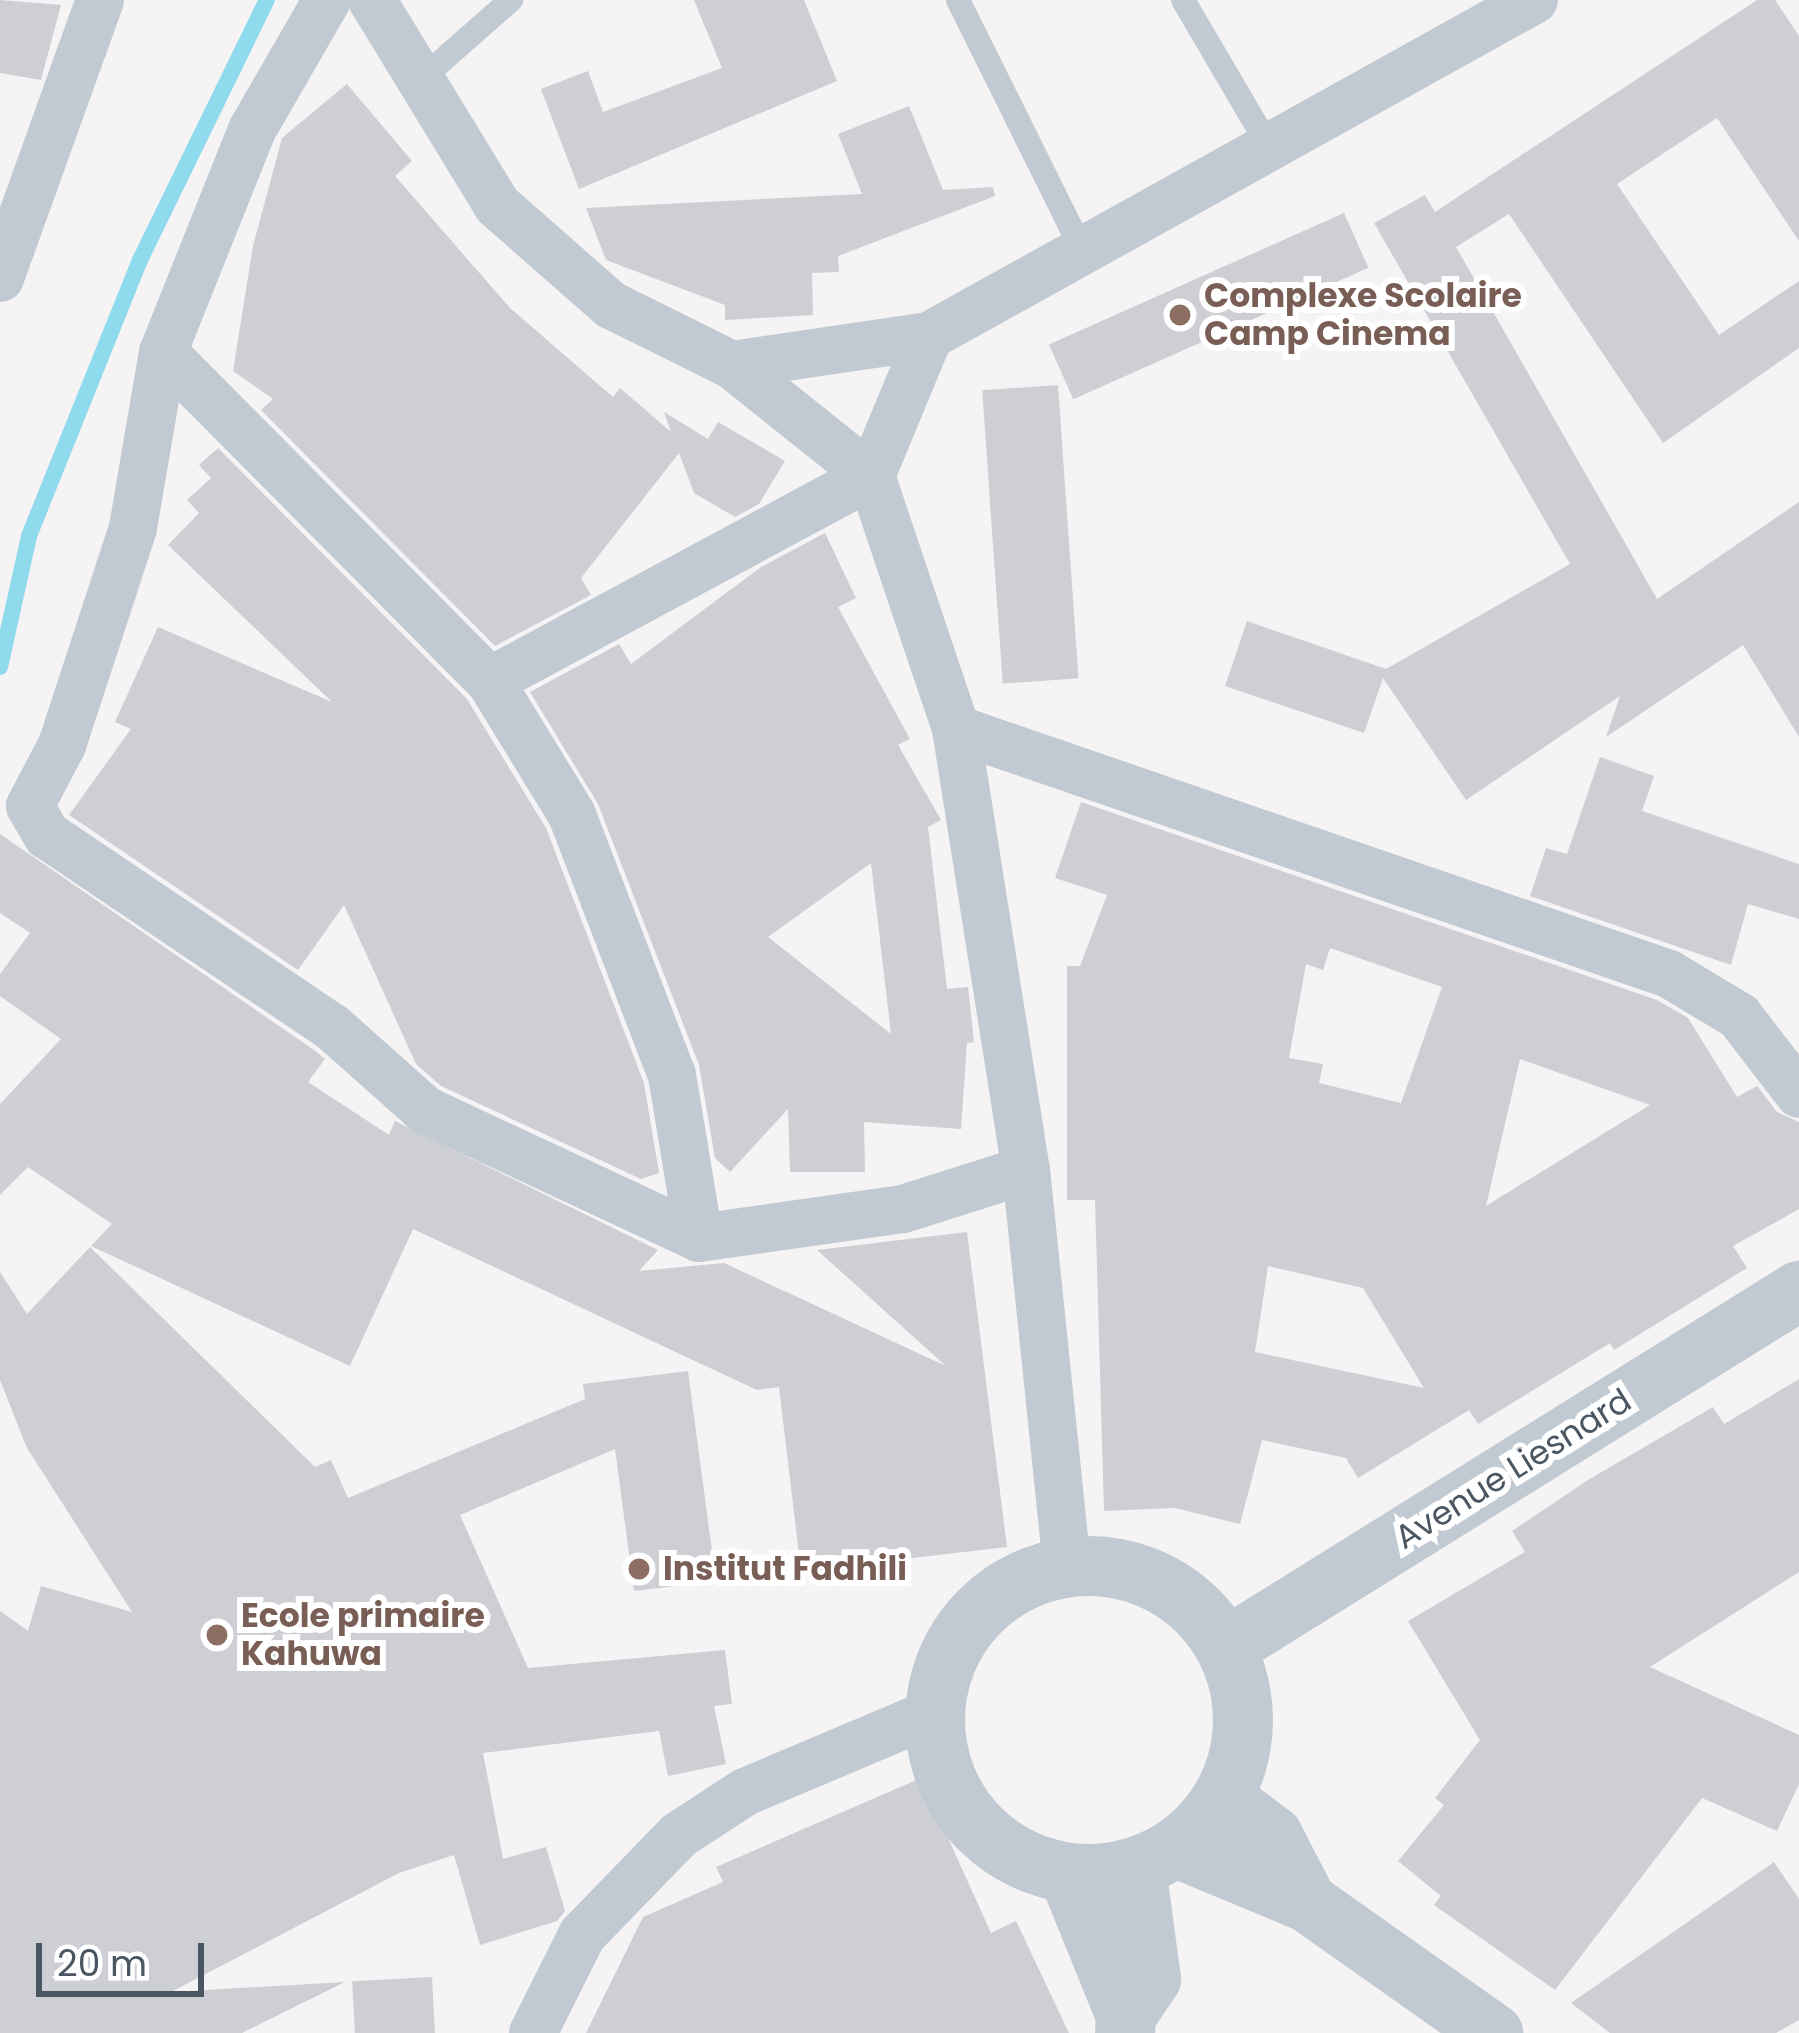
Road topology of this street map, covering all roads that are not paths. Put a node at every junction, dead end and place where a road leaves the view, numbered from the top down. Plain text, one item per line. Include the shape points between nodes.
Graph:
1 (100, 0) edge
2 (327, 0) edge
3 (371, 0) edge
4 (511, 0) edge
5 (958, 0) edge
6 (1183, 0) edge
7 (1534, 0) edge
8 (419, 81) junction
9 (1268, 145) junction
10 (1081, 248) junction
11 (0, 278) edge
12 (929, 336) junction
13 (163, 352) junction
14 (732, 365) junction
15 (871, 476) junction
16 (490, 681) junction
17 (956, 729) junction
18 (1799, 1094) edge
19 (1026, 1170) junction
20 (699, 1238) junction
21 (1799, 1292) edge
22 (1066, 1567) junction
23 (1227, 1647) junction
24 (932, 1713) junction
25 (1223, 1798) junction
26 (1156, 1858) junction
27 (1067, 1874) junction
28 (1307, 1902) junction
29 (1126, 2025) edge
30 (533, 2033) edge
31 (1493, 2033) edge

1 - 11 street
2 - 13 street via 252,130
3 - 8 street
4 - 8 lane
5 - 10 lane
6 - 9 lane
7 - 9 street
8 - 14 street via 497,205 611,305
9 - 10 street
10 - 12 street
12 - 14 street
12 - 15 street
13 - 16 street
13 - 20 street via 133,528 62,745 30,806 47,835 332,1027 424,1110
14 - 15 street
15 - 16 street
15 - 17 street
16 - 20 street via 572,815 672,1075
17 - 18 street via 1669,974 1739,1016
17 - 19 street
19 - 20 street via 903,1209
19 - 22 street
21 - 23 street, Avenue Liesnard
22 - 23 street via 1130,1570 1186,1599
22 - 24 street via 1016,1582 974,1616 944,1660
23 - 25 street via 1243,1697 1242,1749
24 - 27 street via 941,1770 969,1819 1013,1856
24 - 30 street via 745,1792 679,1835 582,1935
25 - 26 street
25 - 28 street via 1273,1836
26 - 27 street
26 - 28 street
26 - 29 street via 1151,1979
27 - 29 street
28 - 31 street

